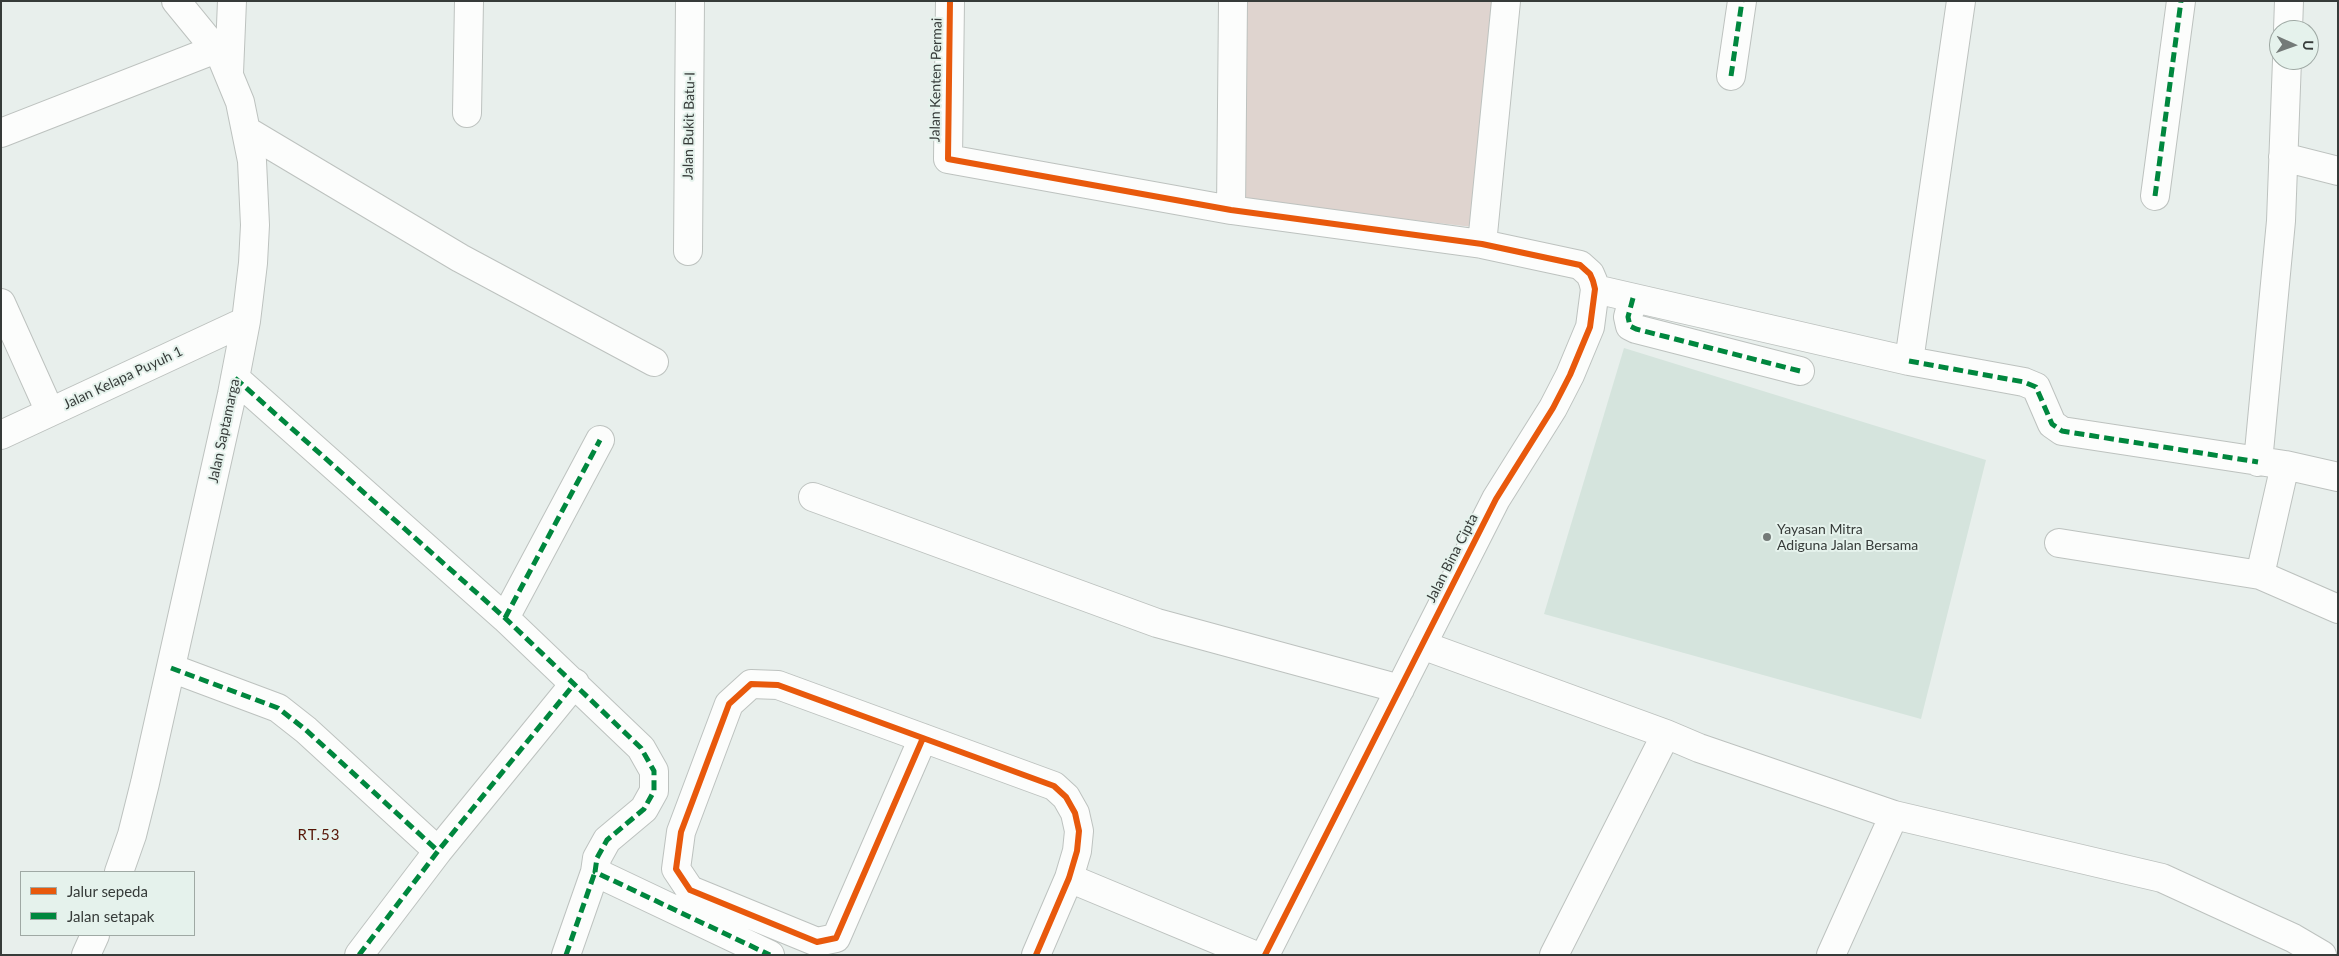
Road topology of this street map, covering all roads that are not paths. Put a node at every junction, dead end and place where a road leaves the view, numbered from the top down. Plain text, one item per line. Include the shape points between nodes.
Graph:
1 (176, 1) edge
2 (232, 1) edge
3 (470, 1) edge
4 (690, 1) edge
5 (950, 1) edge
6 (1233, 1) edge
7 (1506, 1) edge
8 (1742, 1) edge
9 (1962, 1) edge
10 (2181, 1) edge
11 (2289, 1) edge
12 (2288, 20) edge
13 (216, 49) junction
14 (2287, 70) edge
15 (229, 73) junction
16 (1731, 76) dead end
17 (467, 114) dead end
18 (247, 131) junction
19 (1, 133) edge
20 (2283, 157) junction
21 (2338, 171) edge
22 (2155, 196) dead end
23 (1231, 210) junction
24 (1482, 244) junction
25 (688, 250) dead end
26 (1595, 290) junction
27 (1634, 298) junction
28 (1, 302) edge
29 (246, 321) junction
30 (1909, 361) junction
31 (654, 362) dead end
32 (1800, 371) dead end
33 (235, 378) junction
34 (50, 412) junction
35 (1, 435) edge
36 (600, 440) dead end
37 (2258, 462) junction
38 (2285, 465) junction
39 (2338, 477) edge
40 (813, 497) dead end
41 (2059, 543) dead end
42 (2260, 575) junction
43 (2338, 609) edge
44 (505, 618) junction
45 (1422, 645) junction
46 (171, 668) junction
47 (575, 683) junction
48 (1400, 689) junction
49 (1666, 734) junction
50 (923, 738) junction
51 (1894, 816) junction
52 (438, 851) junction
53 (119, 871) edge
54 (595, 872) junction
55 (1069, 878) junction
56 (95, 936) edge
57 (86, 955) edge
58 (359, 955) edge
59 (566, 955) edge
60 (770, 955) edge
61 (1036, 955) edge
62 (1254, 955) edge
63 (1265, 955) edge
64 (1554, 955) edge
65 (1831, 955) edge
66 (2322, 955) edge

1 - 13 street, Jalan Saptamarga
2 - 15 street
3 - 17 street
4 - 25 street, Jalan Bukit Batu-I
5 - 23 street, Jalan Kenten Permai via 948,159
6 - 23 street
7 - 24 street
8 - 16 street
9 - 30 street
10 - 22 street
11 - 12 street
13 - 15 street, Jalan Saptamarga
13 - 19 street
14 - 20 street
15 - 18 street, Jalan Saptamarga
18 - 29 street, Jalan Saptamarga via 252,161 254,225
18 - 31 street via 460,258
20 - 21 street
20 - 37 street via 2281,221
23 - 24 street
24 - 26 street via 1580,265 1590,274
26 - 27 street
26 - 45 street, Jalan Bina Cipta via 1590,327 1554,408 1496,499
27 - 30 street
27 - 32 street via 1628,317 1630,326 1636,329
28 - 34 street
29 - 33 street, Jalan Saptamarga
29 - 34 street, Jalan Kelapa Puyuh 1
30 - 37 street via 2036,387 2052,424 2062,430
33 - 44 street
33 - 46 street, Jalan Saptamarga
34 - 35 street, Jalan Kelapa Puyuh 1
36 - 44 street
37 - 38 street
38 - 39 street
38 - 42 street
40 - 48 street via 1157,623
41 - 42 street
42 - 43 street
44 - 47 street
45 - 48 street, Jalan Bina Cipta
45 - 49 street
46 - 52 street via 278,708
46 - 53 street, Jalan Saptamarga via 132,835
47 - 52 street
47 - 54 street via 641,748 654,771 654,791 644,810 607,840 597,858
48 - 63 street, Jalan Bina Cipta
49 - 51 street
49 - 64 street
50 - 50 street via 836,938 817,942 690,890 676,869 681,832 729,704 751,684 778,685
50 - 55 street via 1054,786 1075,813 1079,831
51 - 65 street
51 - 66 street via 2162,878 2293,938
52 - 58 street
54 - 59 street
54 - 60 street
55 - 61 street
55 - 62 street
56 - 57 street

